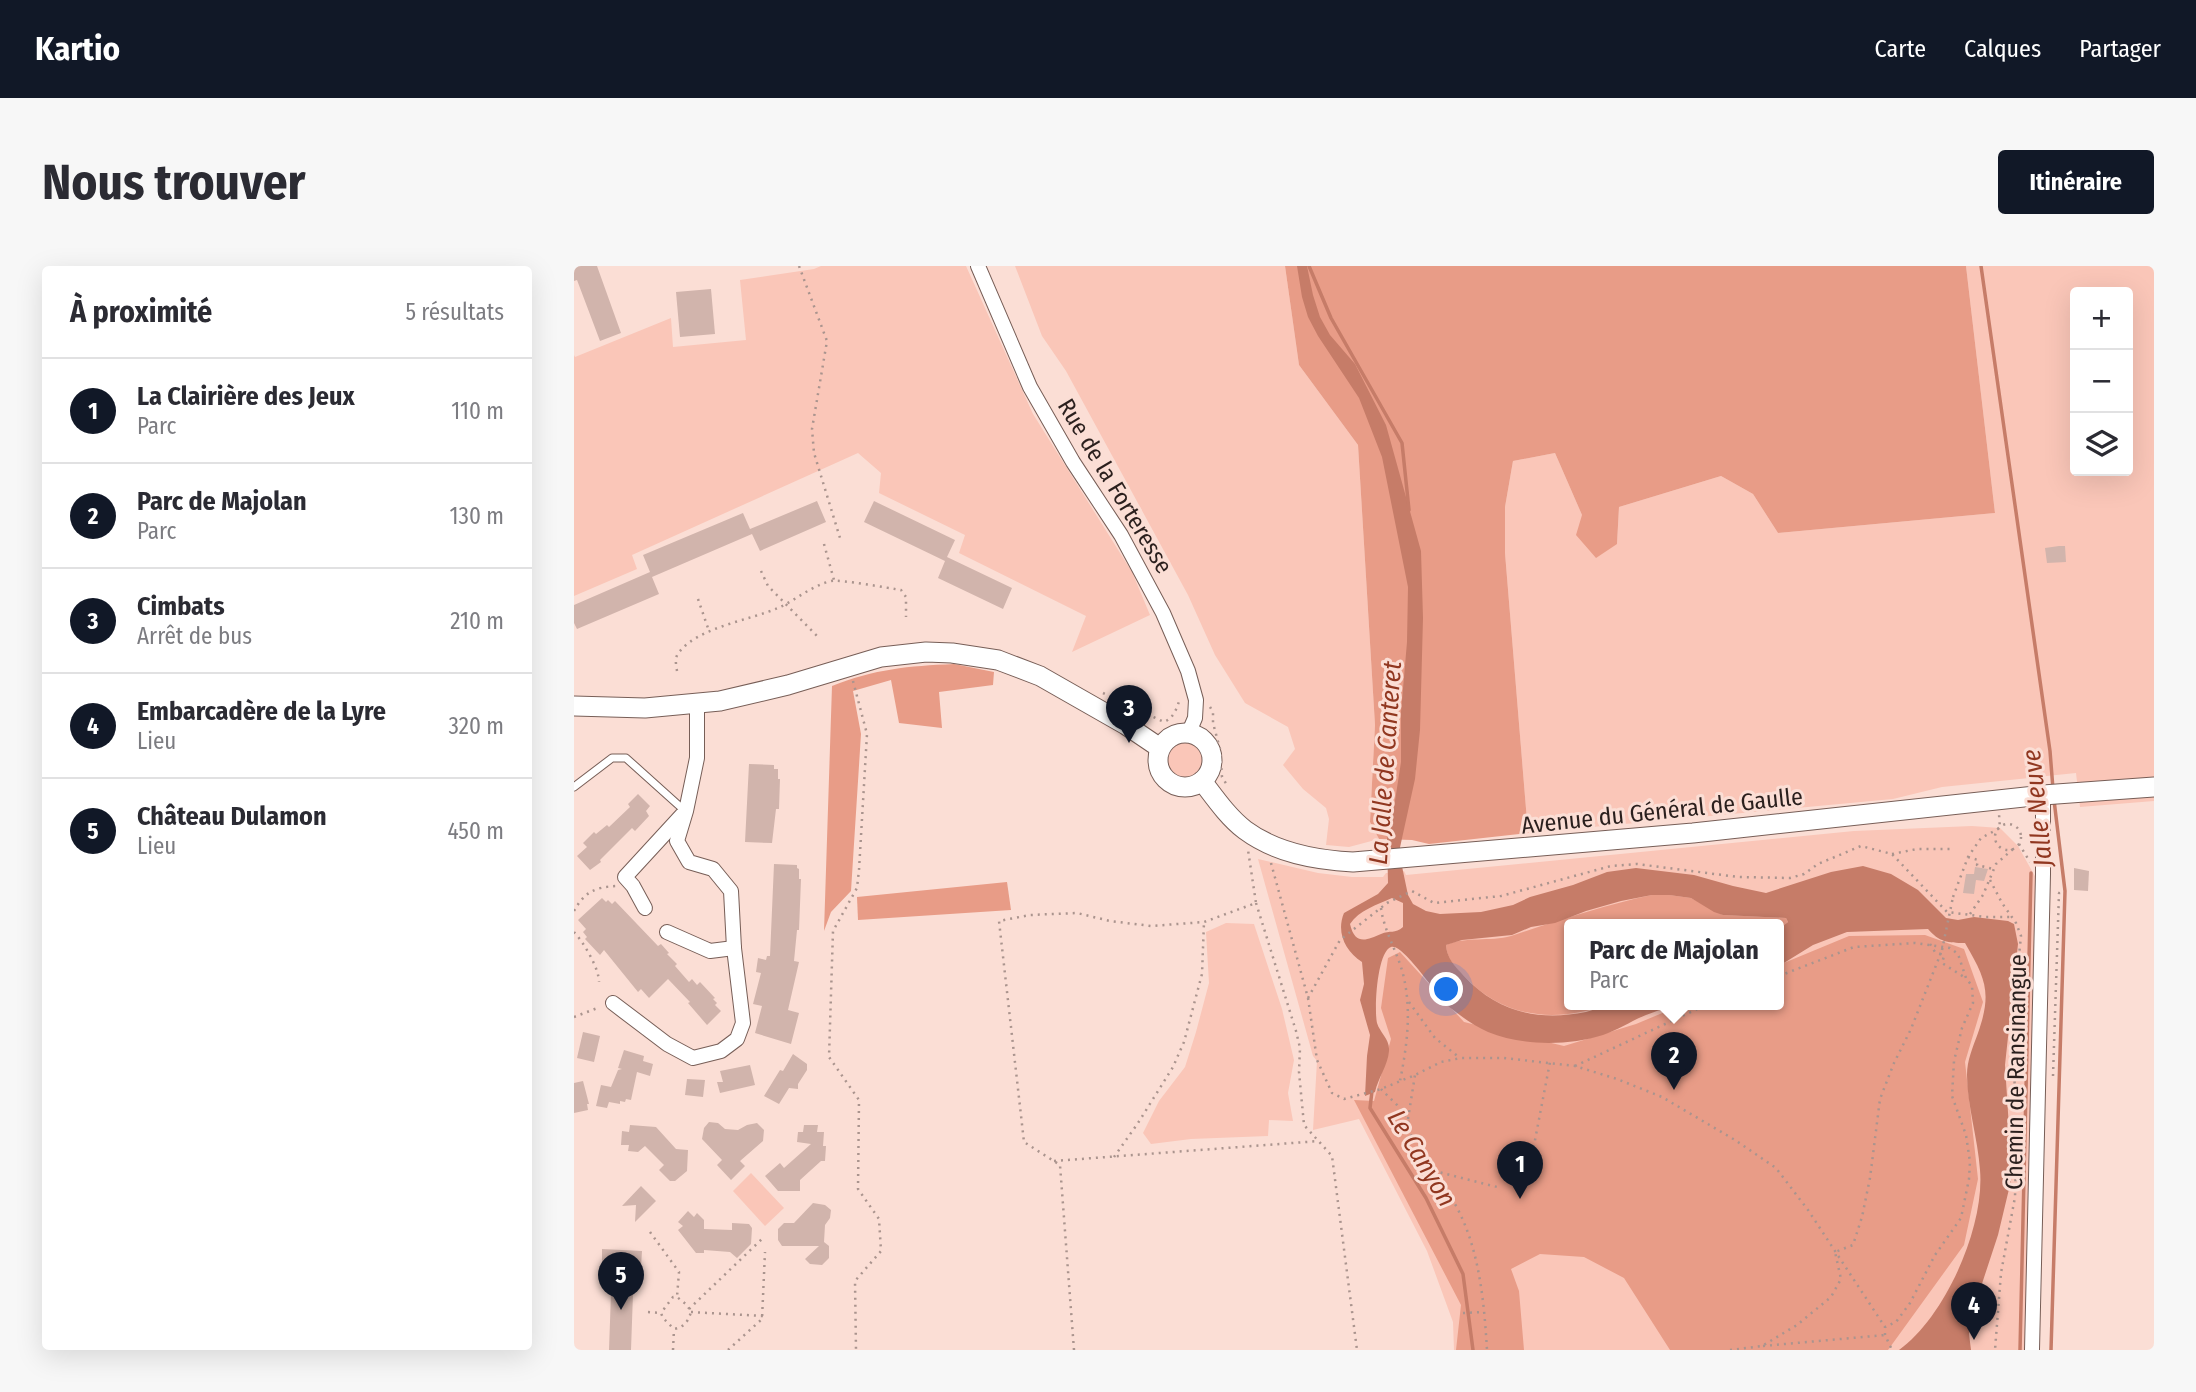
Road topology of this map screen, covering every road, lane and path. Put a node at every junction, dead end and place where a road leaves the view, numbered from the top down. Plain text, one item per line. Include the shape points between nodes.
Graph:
1 (799, 266) edge
2 (978, 266) edge
3 (840, 538) dead end
4 (824, 544) dead end
5 (761, 571) dead end
6 (834, 580) junction
7 (698, 598) dead end
8 (786, 604) junction
9 (906, 617) dead end
10 (709, 631) junction
11 (820, 639) dead end
12 (849, 666) junction
13 (677, 671) dead end
14 (697, 704) junction
15 (574, 706) edge
16 (1176, 711) dead end
17 (1153, 718) dead end
18 (1213, 723) dead end
19 (1189, 732) junction
20 (1160, 748) junction
21 (1202, 782) junction
22 (574, 787) edge
23 (2154, 787) edge
24 (1229, 789) dead end
25 (2043, 795) junction
26 (686, 811) junction
27 (2000, 828) junction
28 (1247, 844) dead end
29 (1951, 849) dead end
30 (2013, 849) junction
31 (1892, 854) junction
32 (1270, 856) dead end
33 (1968, 857) junction
34 (1994, 869) junction
35 (1990, 880) junction
36 (633, 886) junction
37 (1256, 902) junction
38 (645, 908) dead end
39 (1381, 908) junction
40 (574, 911) edge
41 (1970, 914) junction
42 (2011, 917) junction
43 (1204, 922) junction
44 (574, 932) edge
45 (667, 932) dead end
46 (1930, 944) junction
47 (734, 948) junction
48 (1940, 954) junction
49 (1784, 974) edge
50 (1966, 978) junction
51 (599, 982) dead end
52 (1308, 998) junction
53 (1409, 1002) junction
54 (613, 1003) joint
55 (1695, 1010) edge
56 (574, 1017) edge
57 (1461, 1058) junction
58 (1550, 1062) dead end
59 (1575, 1066) junction
60 (1415, 1075) junction
61 (1400, 1081) junction
62 (1379, 1089) junction
63 (1408, 1119) junction
64 (1319, 1140) junction
65 (1114, 1157) junction
66 (1054, 1161) junction
67 (1531, 1161) dead end
68 (1427, 1169) junction
69 (1501, 1188) dead end
70 (650, 1232) dead end
71 (764, 1237) dead end
72 (765, 1252) dead end
73 (1835, 1252) junction
74 (677, 1297) junction
75 (690, 1311) junction
76 (648, 1312) dead end
77 (661, 1312) junction
78 (1485, 1312) junction
79 (1463, 1313) dead end
80 (763, 1316) junction
81 (1885, 1327) junction
82 (674, 1329) junction
83 (1885, 1335) junction
84 (1762, 1346) junction
85 (673, 1350) edge
86 (728, 1350) edge
87 (856, 1350) edge
88 (1074, 1350) edge
89 (1357, 1350) edge
90 (1487, 1350) edge
91 (1730, 1350) edge
92 (1892, 1350) edge
93 (1995, 1350) edge
94 (2032, 1350) edge

1 - 3 path via 827,341 812,438
2 - 19 street, Rue de la Forteresse via 1030,387 1163,613 1196,700
4 - 6 path
5 - 8 path
6 - 8 path
6 - 9 path via 901,590 906,597
7 - 10 path
8 - 10 path
8 - 11 path
10 - 13 path via 680,650 675,659
12 - 14 main road via 746,696
12 - 20 main road via 926,652 998,660 1063,688
12 - 87 path via 867,734 857,888 833,932 829,1057 859,1100 858,1189 879,1219 881,1251 855,1281
14 - 15 main road
14 - 26 street via 697,758
16 - 17 path via 1164,722
18 - 24 path via 1222,777
19 - 20 main road via 1172,735
19 - 21 main road via 1205,741 1212,757
20 - 21 main road via 1158,766 1168,781 1185,788
21 - 25 main road, Avenue du Général de Gaulle via 1243,829 1300,855 1331,861 1693,834
22 - 26 lane via 612,758 626,758
23 - 25 main road, Avenue du Général de Gaulle
25 - 94 street, Chemin de Ransinangue
26 - 36 street via 625,877
26 - 47 street via 677,841 688,862 713,869 731,891
27 - 30 path via 1998,845
27 - 30 path via 2010,825 2020,832 2021,840
27 - 33 path via 1981,838
28 - 37 path
29 - 31 path
30 - 34 path
31 - 39 path via 1861,846 1790,878 1738,877 1637,864 1611,866 1501,896 1434,903 1412,891
31 - 41 path via 1947,912
32 - 52 path
33 - 34 path
33 - 48 path, bridge
34 - 35 path
35 - 41 path
35 - 42 path
36 - 38 street
36 - 40 path via 597,889 581,897
37 - 43 path
37 - 64 path via 1300,1048 1304,1125
39 - 52 path via 1340,940
39 - 53 path
41 - 42 path
42 - 93 path via 2021,936 2013,1057 2015,1196 2001,1273
43 - 65 path via 1202,974 1184,1042 1166,1079
43 - 66 path via 1151,926 1077,913 999,920 1024,1142
44 - 51 path via 588,951
45 - 47 street via 710,951
46 - 48 path
46 - 49 path via 1854,947
46 - 50 path via 1958,954
47 - 54 street via 743,1023 737,1039 721,1051 693,1058
48 - 50 path via 1942,963
48 - 73 path via 1880,1099 1870,1178 1853,1245
50 - 81 path via 1972,986 1973,1003 1954,1061 1952,1096 1970,1162 1961,1218 1910,1303 1896,1322
52 - 62 path via 1317,1060 1332,1093 1344,1099
53 - 57 path via 1435,1038
53 - 61 path
54 - 56 path
55 - 59 path
57 - 59 path
57 - 60 path
58 - 67 path
59 - 73 path via 1662,1097 1776,1168
60 - 61 path
60 - 63 path
61 - 62 path
62 - 63 path
63 - 68 path via 1410,1140
64 - 65 path
64 - 89 path via 1332,1156
65 - 66 path
66 - 88 path via 1060,1165
68 - 69 path
68 - 78 path via 1452,1199 1465,1229
70 - 74 path via 679,1272
71 - 75 path
72 - 80 path
73 - 81 path
73 - 84 path via 1841,1279 1831,1297
74 - 75 path
74 - 77 path
75 - 80 path
75 - 82 path via 688,1322
76 - 77 path
77 - 82 path
78 - 79 path
78 - 90 path
80 - 86 path
81 - 83 path
82 - 85 path
83 - 84 path
83 - 92 path
84 - 91 path

